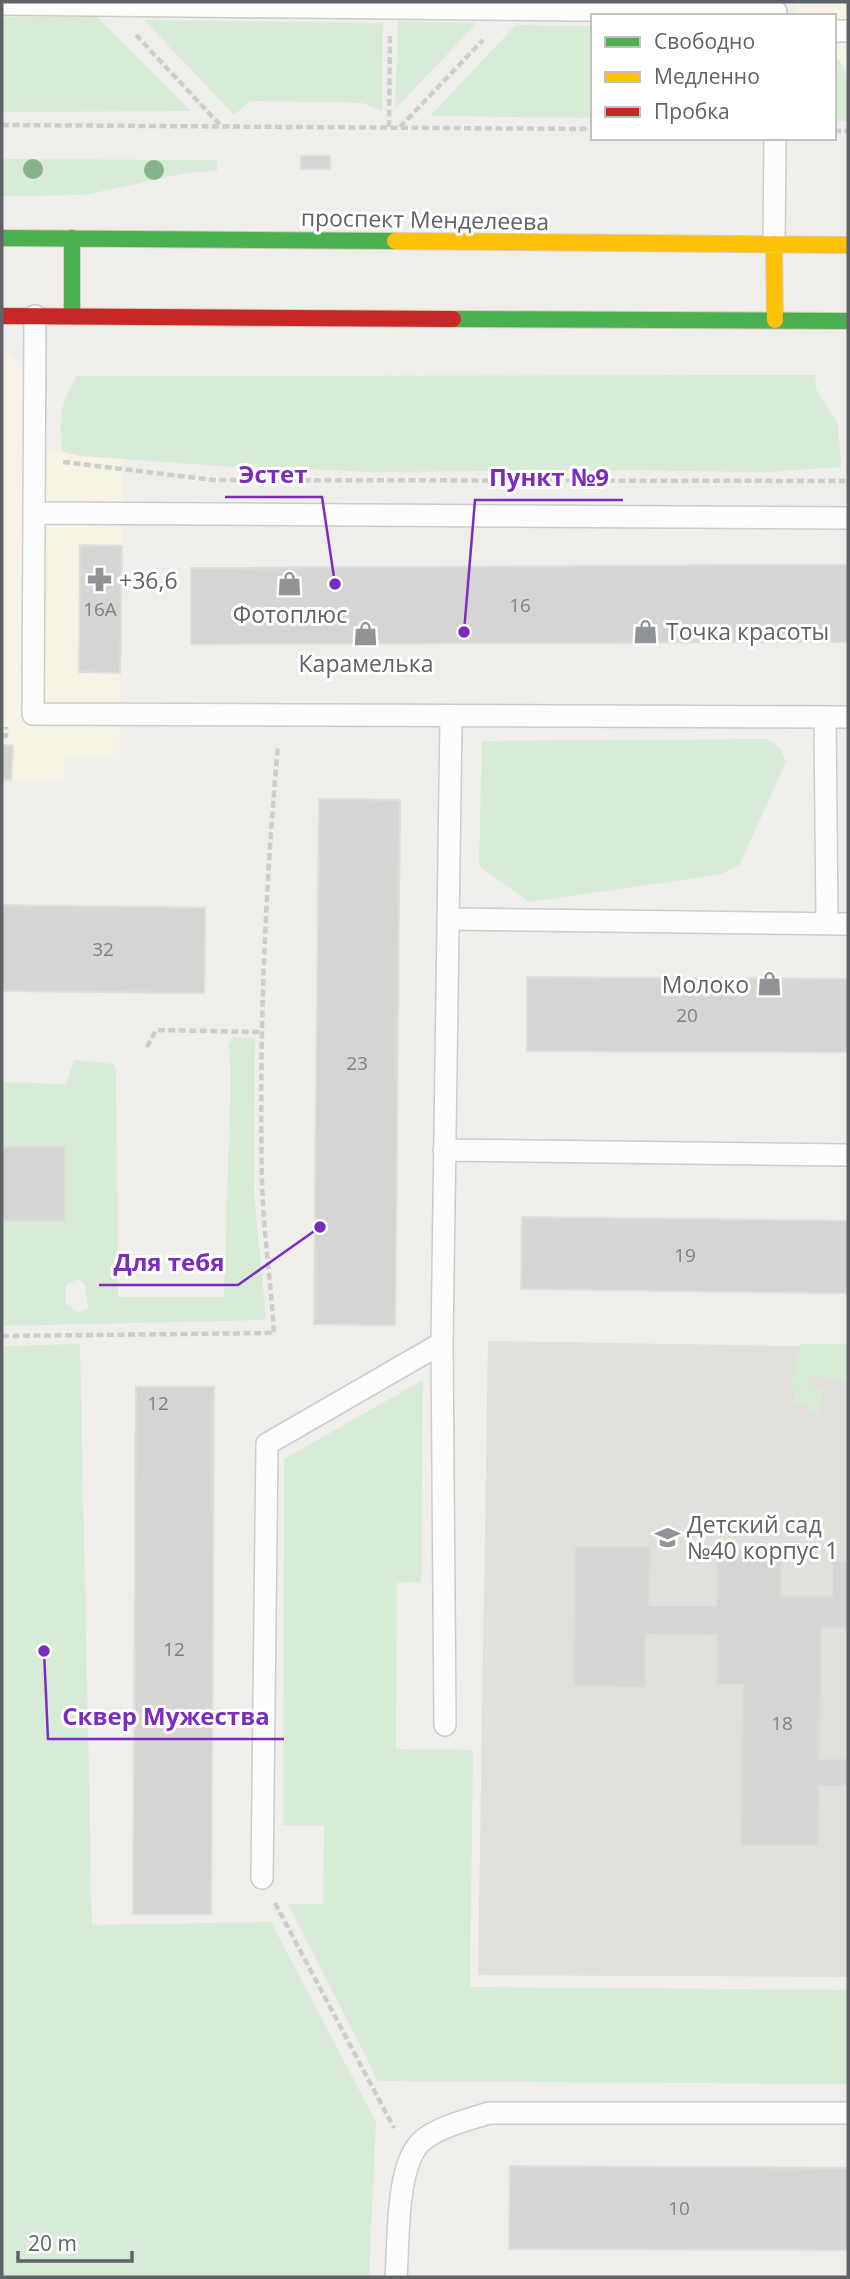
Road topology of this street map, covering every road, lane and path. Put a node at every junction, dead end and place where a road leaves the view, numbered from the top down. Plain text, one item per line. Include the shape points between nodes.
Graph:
1 (2, 4) edge
2 (512, 10) junction
3 (776, 10) edge
4 (127, 26) dead end
5 (390, 34) dead end
6 (2, 125) edge
7 (222, 126) junction
8 (388, 127) junction
9 (399, 128) junction
10 (591, 129) edge
11 (775, 140) edge
12 (2, 238) edge
13 (72, 239) junction
14 (774, 244) junction
15 (848, 245) edge
16 (2, 316) edge
17 (35, 316) junction
18 (72, 316) junction
19 (775, 320) junction
20 (848, 321) edge
21 (60, 461) dead end
22 (845, 481) dead end
23 (36, 513) junction
24 (848, 518) edge
25 (281, 716) junction
26 (825, 717) junction
27 (848, 717) edge
28 (452, 718) junction
29 (448, 919) junction
30 (838, 923) edge
31 (261, 1032) junction
32 (146, 1047) dead end
33 (444, 1150) junction
34 (848, 1154) edge
35 (2, 1336) edge
36 (442, 1343) junction
37 (445, 1725) dead end
38 (262, 1878) joint
39 (848, 2113) edge
40 (411, 2161) junction
41 (396, 2277) edge

1 - 2 lane
2 - 3 lane
2 - 9 path
4 - 7 path
5 - 8 path
6 - 7 path
7 - 8 path
8 - 9 path
9 - 10 path
11 - 14 lane
12 - 13 main road, проспект Менделеева
13 - 14 main road, проспект Менделеева
13 - 18 main road
14 - 15 main road, проспект Менделеева
14 - 19 main road
16 - 17 main road
17 - 18 main road
17 - 23 lane
18 - 19 main road
19 - 20 main road
21 - 22 path via 214,481
23 - 24 lane
23 - 25 lane via 33,714
25 - 28 lane
25 - 31 path via 266,883
26 - 27 lane
26 - 28 lane
26 - 30 lane
28 - 29 lane
29 - 30 lane
29 - 33 lane
31 - 32 path via 156,1030
31 - 35 path via 262,1183 274,1333
33 - 34 lane
33 - 36 lane
36 - 37 lane
36 - 38 lane via 267,1444
38 - 40 path
39 - 40 lane via 489,2113 422,2141
40 - 41 lane via 403,2176

